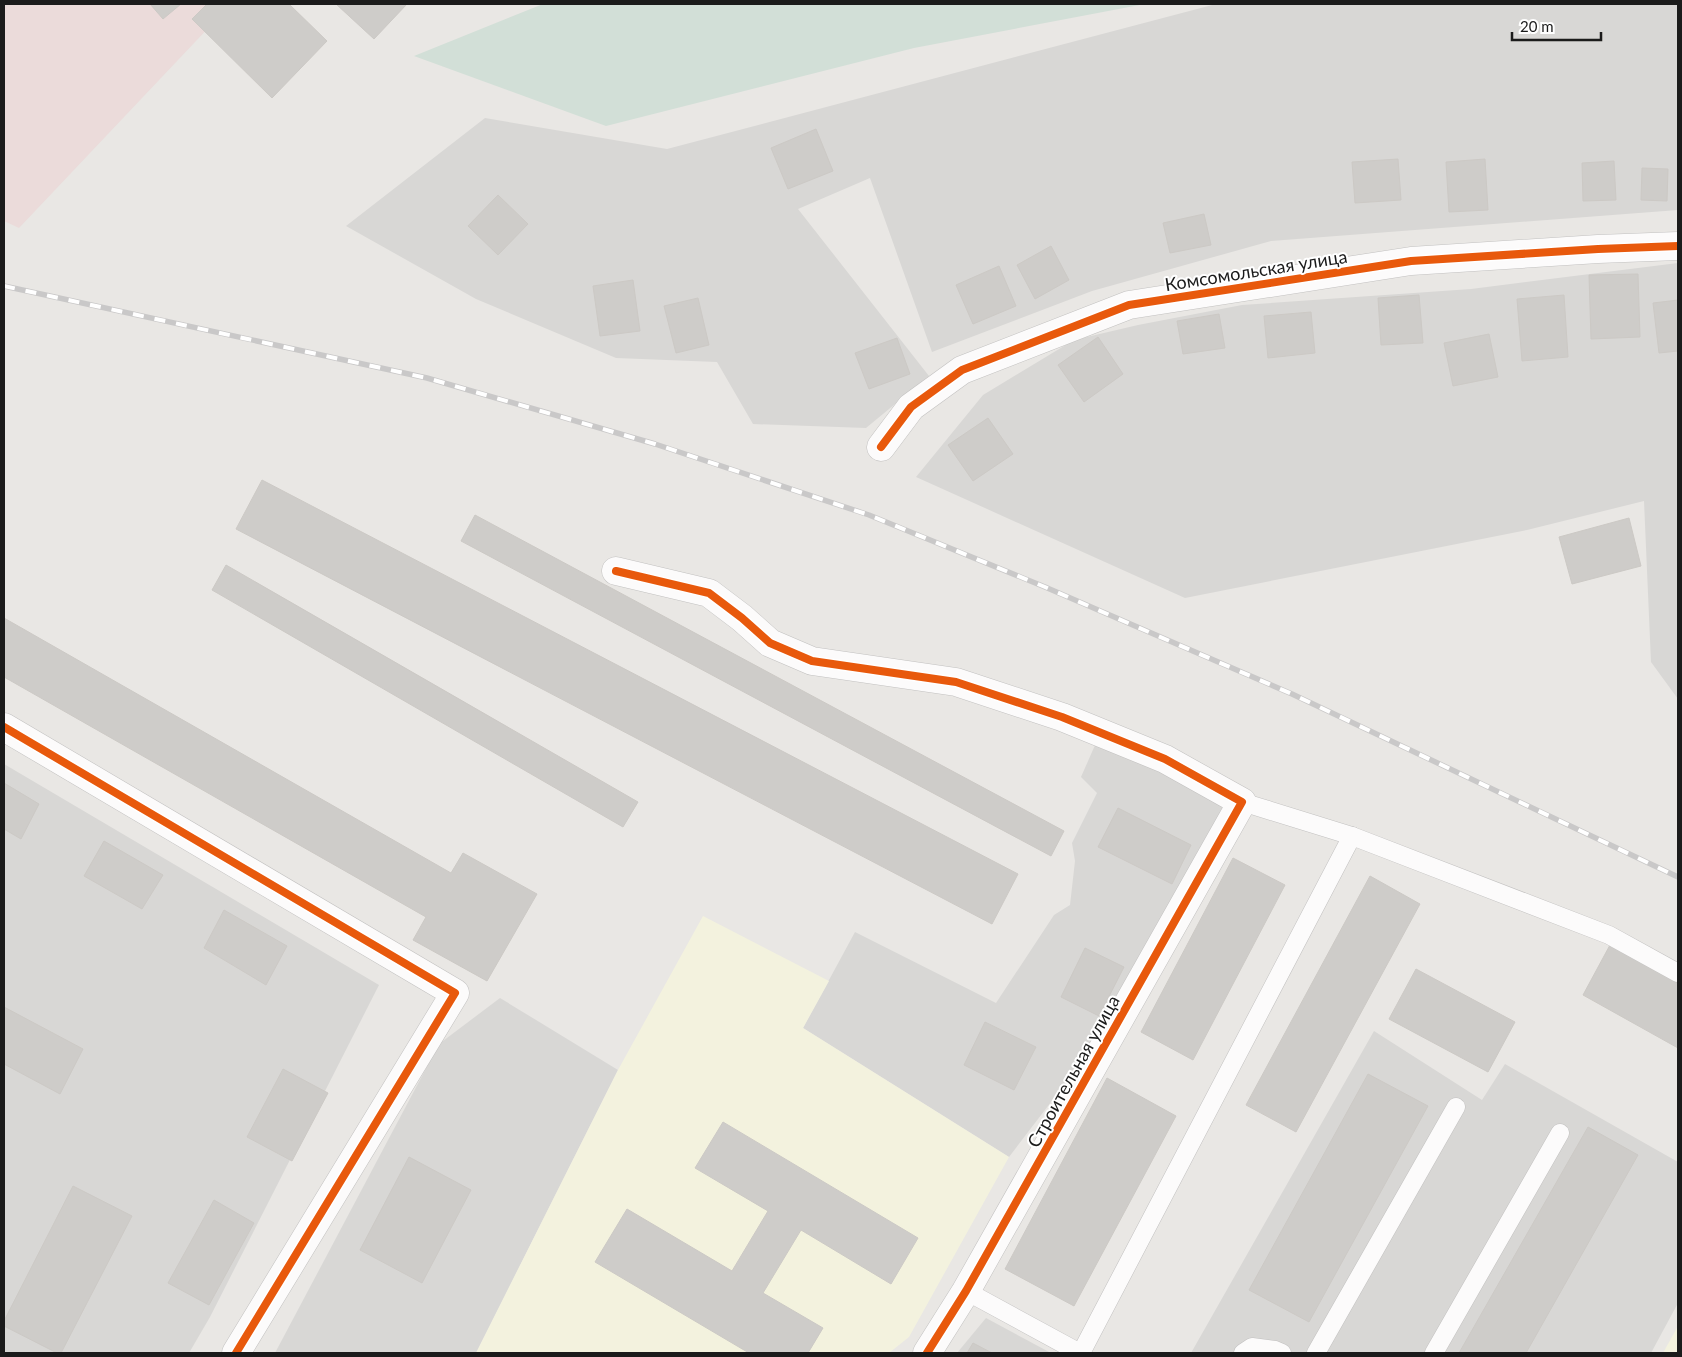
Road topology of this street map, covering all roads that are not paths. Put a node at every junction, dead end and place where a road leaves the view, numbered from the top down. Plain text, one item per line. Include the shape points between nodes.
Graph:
1 (1678, 246) edge
2 (881, 447) dead end
3 (616, 571) dead end
4 (4, 727) edge
5 (1242, 802) junction
6 (1352, 836) junction
7 (1678, 973) edge
8 (1456, 1107) dead end
9 (1560, 1133) dead end
10 (966, 1291) junction
11 (236, 1353) edge
12 (926, 1353) edge
13 (1080, 1353) edge
14 (1244, 1353) edge
15 (1282, 1353) edge
16 (1316, 1353) edge
17 (1434, 1353) edge

1 - 2 street, Комсомольская улица via 1411,260 1129,305 962,370 911,407
3 - 5 street via 709,593 770,643 812,661 956,682 1062,717 1166,759
4 - 11 street via 455,993
5 - 6 lane
5 - 10 street, Строительная улица
6 - 7 lane via 1609,935
6 - 13 lane
8 - 16 lane
9 - 17 lane
10 - 12 street, Строительная улица
10 - 13 lane
14 - 15 lane via 1252,1347

